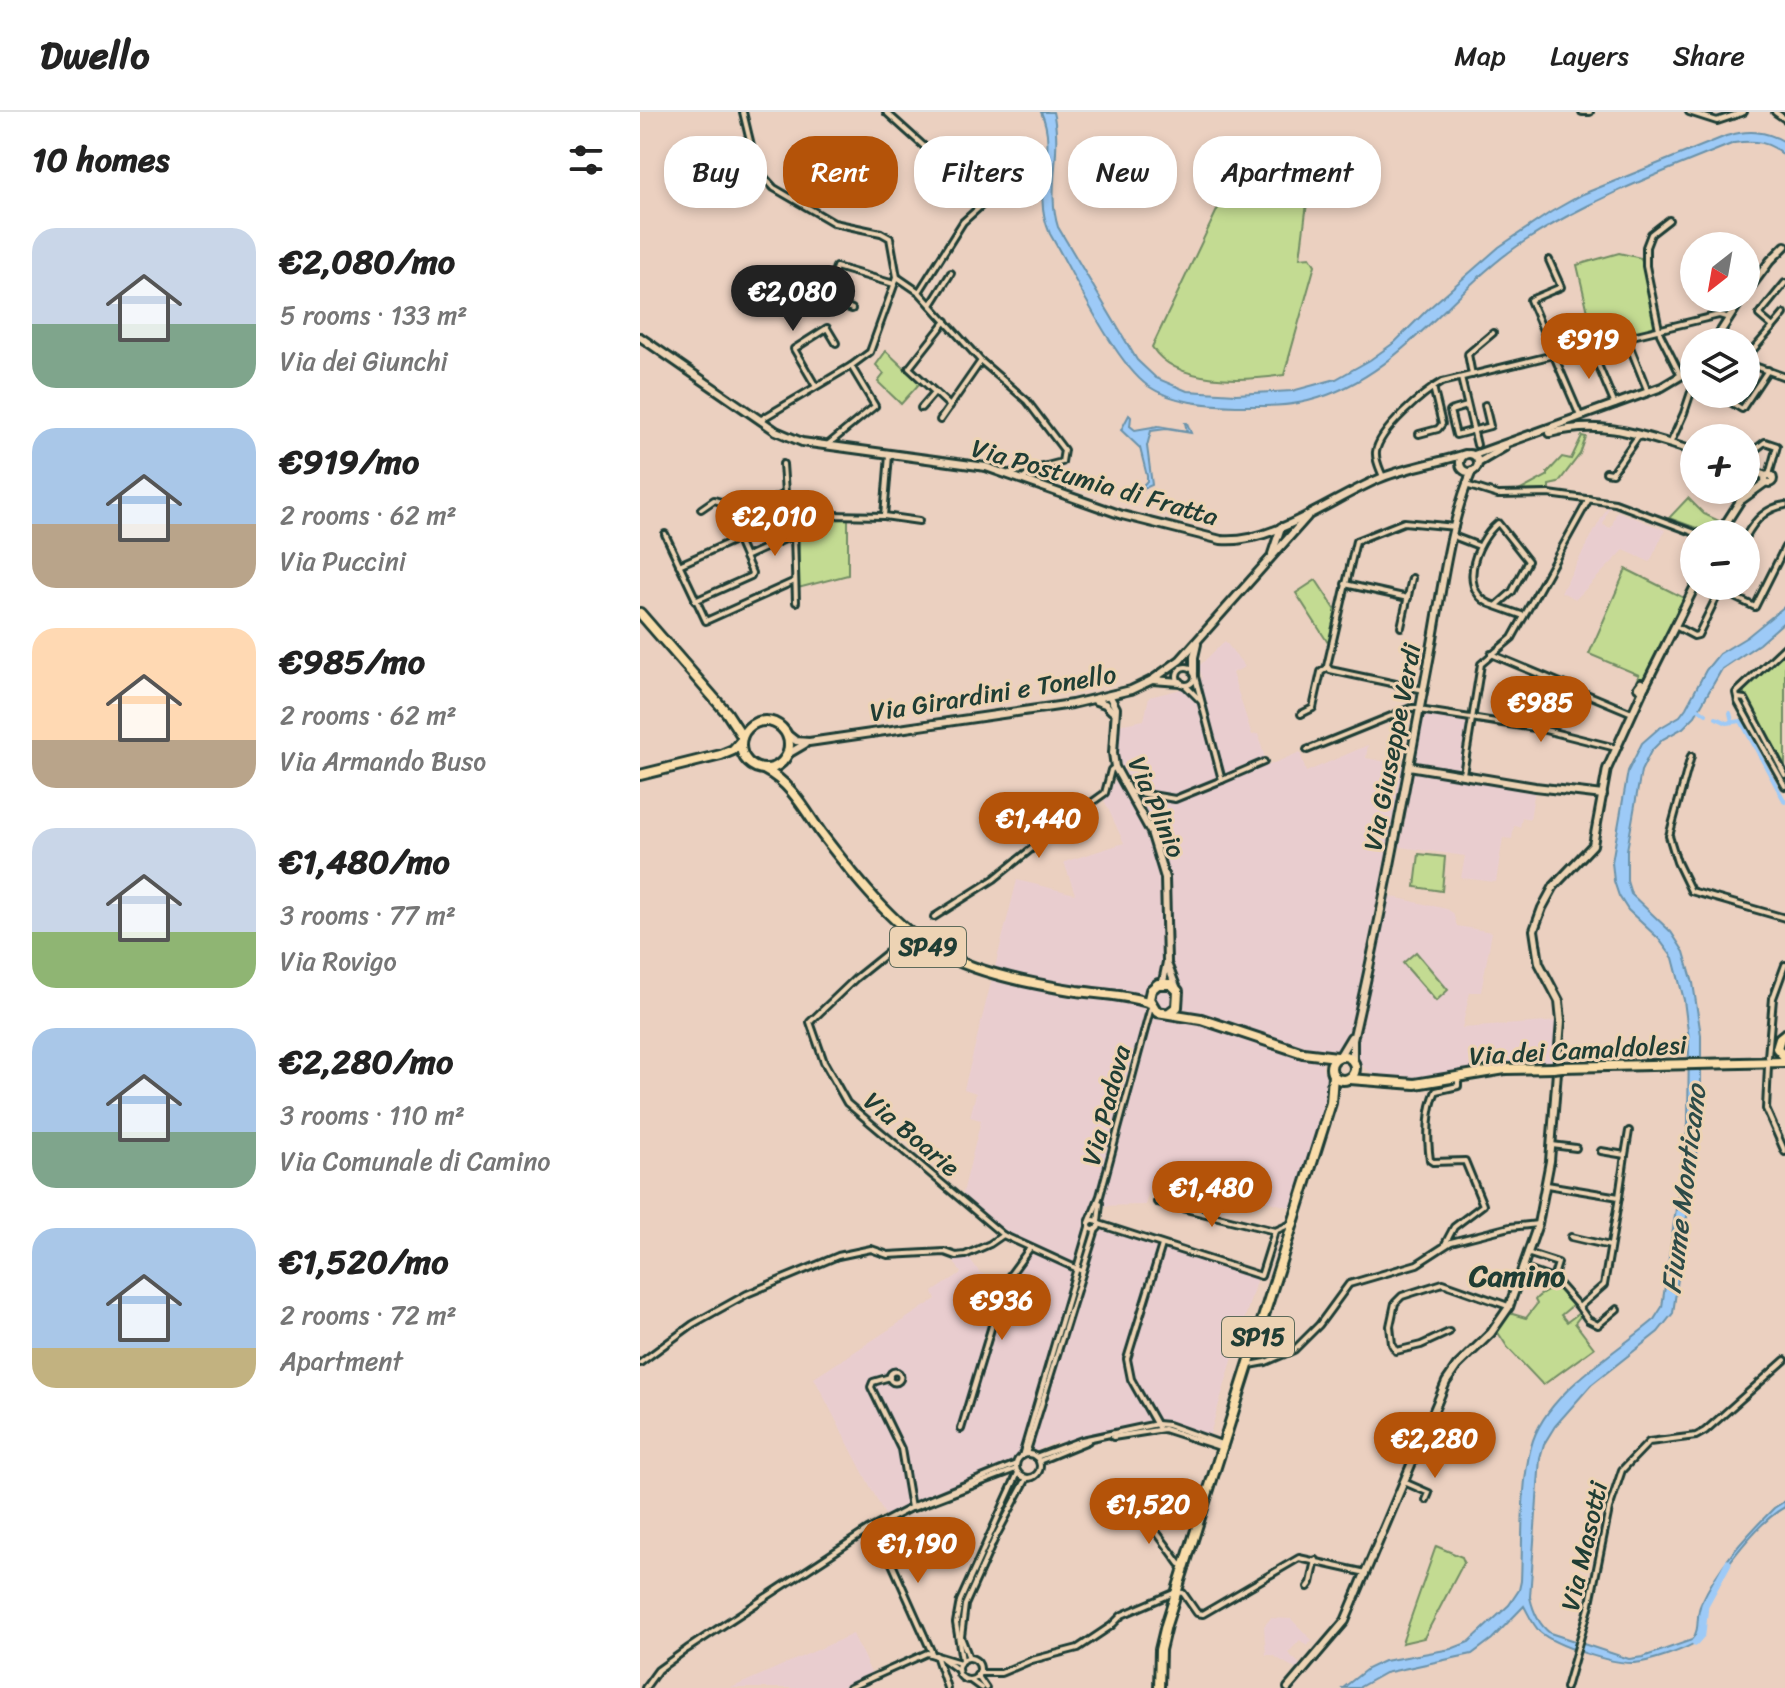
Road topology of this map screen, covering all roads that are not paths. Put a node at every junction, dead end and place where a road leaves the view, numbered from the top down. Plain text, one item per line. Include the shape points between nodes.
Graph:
1 (743, 112) edge
2 (886, 112) edge
3 (1582, 112) edge
4 (1590, 112) edge
5 (1689, 112) edge
6 (1744, 112) edge
7 (1775, 112) edge
8 (1785, 119) edge
9 (1669, 220) dead end
10 (1785, 246) edge
11 (1549, 260) dead end
12 (951, 273) dead end
13 (1760, 274) edge
14 (897, 277) junction
15 (1785, 283) edge
16 (894, 284) junction
17 (919, 292) junction
18 (931, 305) junction
19 (852, 309) dead end
20 (1730, 312) edge
21 (1784, 314) edge
22 (1726, 317) junction
23 (946, 321) junction
24 (1773, 327) junction
25 (1659, 328) junction
26 (1720, 328) edge
27 (1493, 333) dead end
28 (640, 337) edge
29 (1626, 337) junction
30 (836, 343) dead end
31 (1760, 343) edge
32 (1590, 346) junction
33 (1553, 354) junction
34 (981, 361) junction
35 (851, 366) junction
36 (1760, 367) edge
37 (1768, 370) junction
38 (1680, 374) joint
39 (1472, 375) junction
40 (1680, 377) edge
41 (1785, 377) edge
42 (1461, 378) junction
43 (1760, 382) edge
44 (815, 385) junction
45 (1433, 387) junction
46 (1649, 392) junction
47 (934, 393) junction
48 (1485, 405) dead end
49 (1615, 405) junction
50 (950, 406) junction
51 (1467, 406) junction
52 (921, 408) dead end
53 (1686, 408) edge
54 (760, 420) junction
55 (940, 420) dead end
56 (1584, 420) junction
57 (1473, 431) junction
58 (1419, 434) dead end
59 (1639, 435) junction
60 (1670, 444) junction
61 (1477, 445) dead end
62 (1760, 446) edge
63 (824, 447) junction
64 (1680, 447) edge
65 (889, 454) junction
66 (1465, 454) junction
67 (1474, 455) junction
68 (1441, 461) junction
69 (1478, 463) junction
70 (783, 464) dead end
71 (1035, 469) junction
72 (1465, 469) junction
73 (1606, 472) dead end
74 (1009, 473) junction
75 (1760, 474) edge
76 (1383, 477) junction
77 (1769, 478) junction
78 (1783, 478) edge
79 (1023, 479) junction
80 (1465, 484) junction
81 (785, 493) junction
82 (1589, 499) junction
83 (1785, 505) edge
84 (701, 509) dead end
85 (1316, 509) junction
86 (884, 516) junction
87 (728, 520) junction
88 (1728, 520) edge
89 (1758, 520) edge
90 (796, 521) junction
91 (919, 521) dead end
92 (1281, 527) junction
93 (1455, 527) junction
94 (1680, 527) edge
95 (665, 534) dead end
96 (794, 535) junction
97 (1453, 536) junction
98 (1259, 537) junction
99 (737, 539) junction
100 (1285, 540) junction
101 (1479, 546) junction
102 (1785, 547) edge
103 (1273, 552) junction
104 (745, 557) junction
105 (679, 565) junction
106 (1412, 578) dead end
107 (795, 581) junction
108 (1345, 584) junction
109 (1760, 597) edge
110 (1408, 598) junction
111 (1688, 600) edge
112 (1715, 600) edge
113 (1742, 600) edge
114 (1758, 600) edge
115 (695, 601) junction
116 (796, 602) dead end
117 (1496, 606) junction
118 (640, 613) edge
119 (1524, 616) junction
120 (1675, 626) junction
121 (1401, 627) dead end
122 (1199, 640) junction
123 (1785, 647) edge
124 (1491, 654) junction
125 (1327, 668) junction
126 (1194, 673) junction
127 (1152, 680) junction
128 (1182, 683) junction
129 (1424, 690) junction
130 (1125, 693) junction
131 (1110, 697) junction
132 (1738, 698) junction
133 (1093, 700) junction
134 (1202, 703) junction
135 (1420, 709) junction
136 (1114, 711) junction
137 (727, 713) junction
138 (1632, 713) junction
139 (1301, 714) dead end
140 (1472, 719) junction
141 (755, 723) junction
142 (787, 734) junction
143 (741, 739) junction
144 (809, 742) junction
145 (1616, 748) junction
146 (1773, 748) junction
147 (1307, 750) dead end
148 (1766, 752) junction
149 (721, 755) junction
150 (1691, 756) dead end
151 (786, 757) junction
152 (745, 759) junction
153 (1264, 762) dead end
154 (1409, 766) junction
155 (1115, 767) junction
156 (765, 770) junction
157 (1463, 774) junction
158 (640, 775) edge
159 (1785, 775) edge
160 (1222, 780) junction
161 (1785, 786) edge
162 (1128, 791) junction
163 (793, 793) junction
164 (1603, 795) junction
165 (934, 917) dead end
166 (1785, 918) edge
167 (892, 949) dead end
168 (1167, 962) junction
169 (1785, 965) edge
170 (1163, 982) junction
171 (1151, 990) junction
172 (1177, 990) junction
173 (1126, 997) junction
174 (1179, 1002) junction
175 (1150, 1005) junction
176 (1165, 1013) junction
177 (1201, 1019) junction
178 (1358, 1019) junction
179 (1147, 1023) junction
180 (1785, 1034) edge
181 (1303, 1053) junction
182 (1338, 1057) junction
183 (1768, 1057) dead end
184 (1785, 1059) edge
185 (1354, 1062) junction
186 (1768, 1066) dead end
187 (1332, 1074) junction
188 (1458, 1077) junction
189 (1348, 1080) junction
190 (1374, 1080) junction
191 (1331, 1103) junction
192 (1629, 1131) dead end
193 (1552, 1145) junction
194 (1576, 1148) dead end
195 (1601, 1151) dead end
196 (1785, 1152) edge
197 (1625, 1155) junction
198 (1547, 1185) junction
199 (1100, 1196) junction
200 (1619, 1197) junction
201 (1157, 1202) dead end
202 (1294, 1223) junction
203 (1538, 1224) junction
204 (1089, 1225) junction
205 (1098, 1226) junction
206 (1277, 1231) junction
207 (1003, 1235) junction
208 (1571, 1237) dead end
209 (1272, 1242) junction
210 (1287, 1242) junction
211 (1162, 1245) junction
212 (1444, 1245) junction
213 (1610, 1246) junction
214 (1030, 1248) junction
215 (1527, 1252) junction
216 (1522, 1268) junction
217 (1080, 1270) junction
218 (1553, 1279) junction
219 (1509, 1307) junction
220 (1579, 1307) junction
221 (1617, 1309) dead end
222 (1449, 1332) dead end
223 (1785, 1360) edge
224 (640, 1363) edge
225 (1250, 1365) junction
226 (890, 1377) dead end
227 (1158, 1427) junction
228 (961, 1429) dead end
229 (1227, 1432) junction
230 (1211, 1438) junction
231 (1209, 1445) junction
232 (1223, 1446) junction
233 (1024, 1455) junction
234 (1037, 1459) junction
235 (1217, 1462) junction
236 (1017, 1468) junction
237 (1027, 1478) junction
238 (1404, 1482) junction
239 (1172, 1496) dead end
240 (1133, 1500) dead end
241 (1426, 1500) dead end
242 (911, 1508) junction
243 (1197, 1525) junction
244 (876, 1527) junction
245 (1316, 1560) junction
246 (1185, 1565) junction
247 (1366, 1573) junction
248 (1308, 1587) dead end
249 (1176, 1592) junction
250 (936, 1655) junction
251 (969, 1658) junction
252 (961, 1661) junction
253 (979, 1665) junction
254 (958, 1670) junction
255 (991, 1672) junction
256 (978, 1674) junction
257 (970, 1680) junction
258 (645, 1688) edge
259 (849, 1688) edge
260 (947, 1688) edge
261 (984, 1688) edge
262 (1159, 1688) edge
263 (1288, 1688) edge
264 (1566, 1688) edge

1 - 14 street via 763,176 779,192 834,223 890,238
2 - 17 street via 927,149 963,170 983,199
3 - 4 street
5 - 6 street via 1717,121
7 - 8 street
9 - 25 street via 1655,229 1646,247
10 - 13 main road
11 - 33 street via 1561,287 1530,300
12 - 18 street
14 - 16 street
14 - 17 street
15 - 24 street via 1759,315
16 - 19 street via 836,267 825,297
16 - 35 street via 872,348
17 - 18 street
18 - 23 street
20 - 22 main road
21 - 24 street
22 - 25 street
22 - 26 main road
23 - 34 street
23 - 47 street via 909,368
24 - 31 street
25 - 29 street
25 - 38 street
27 - 39 street via 1468,354
28 - 54 main road, Via Postumia di Fratta
29 - 32 street
29 - 46 street
30 - 44 street via 827,328 794,349
32 - 33 street
32 - 49 street
33 - 39 street
33 - 56 street
34 - 50 street
34 - 71 street via 1027,401 1064,450 1062,462
35 - 44 street
35 - 63 street via 875,406
36 - 37 street
37 - 41 street
37 - 43 street
38 - 46 main road
39 - 42 street
40 - 46 main road
42 - 45 street
42 - 51 street
44 - 54 street
45 - 58 street via 1442,424
45 - 76 street via 1378,445 1376,459
46 - 49 main road
47 - 50 street
47 - 52 street
48 - 57 street via 1490,426
49 - 56 main road
50 - 55 street
51 - 57 street
51 - 57 street via 1450,411 1456,435
53 - 60 street
54 - 63 main road, Via Postumia di Fratta via 786,437
56 - 59 main road
56 - 67 main road
56 - 69 main road via 1501,448
57 - 61 street
59 - 60 main road
59 - 73 street via 1612,473
60 - 64 main road
62 - 77 street via 1777,446
63 - 65 main road, Via Postumia di Fratta
65 - 74 main road, Via Postumia di Fratta
65 - 86 street
66 - 67 main road
66 - 68 main road, Via Postumia di Fratta
66 - 72 main road
67 - 69 main road
68 - 72 main road
68 - 76 main road, Via Postumia di Fratta
69 - 72 main road
70 - 81 street
71 - 74 street
71 - 79 street
72 - 80 main road, Via Giuseppe Verdi
74 - 79 main road, Via Postumia di Fratta
75 - 77 main road
76 - 85 main road, Via Postumia di Fratta
77 - 78 main road
77 - 88 main road via 1740,501
79 - 98 main road, Via Postumia di Fratta via 1122,515 1207,537 1237,542
80 - 82 street via 1499,495
80 - 93 main road, Via Giuseppe Verdi
81 - 87 street
81 - 90 street
82 - 94 street
82 - 119 street
83 - 89 street
84 - 87 street via 717,500
85 - 92 main road, Via Postumia di Fratta
85 - 100 main road, Via Girardini e Tonello
86 - 90 street via 831,515
86 - 91 street
87 - 99 street
90 - 96 street
92 - 98 main road, Via Postumia di Fratta
92 - 100 main road via 1287,531
92 - 103 main road, Via Girardini e Tonello
93 - 97 main road, Via Giuseppe Verdi
93 - 108 street via 1404,522 1356,541
95 - 105 street
96 - 104 street
96 - 107 street
97 - 101 street
97 - 129 main road, Via Giuseppe Verdi
98 - 103 main road via 1270,540
99 - 104 street
99 - 105 street
100 - 103 main road, Via Girardini e Tonello
101 - 117 street via 1473,589 1480,600
101 - 117 street via 1498,523 1528,561 1512,592
102 - 109 street
103 - 122 main road, Via Girardini e Tonello
104 - 115 street via 751,576
105 - 115 street
106 - 110 street
107 - 115 street via 706,621
107 - 116 street
108 - 110 street
108 - 125 street
110 - 121 street
111 - 120 main road
112 - 120 street via 1698,635
113 - 114 street via 1755,607
117 - 119 street
118 - 137 main road
119 - 124 street via 1512,638
120 - 138 main road
122 - 126 main road
122 - 127 main road, Via Girardini e Tonello
123 - 132 street via 1739,688
124 - 138 street
124 - 140 street via 1480,668
125 - 129 street
125 - 139 street via 1321,672 1313,708
126 - 128 street via 1193,680
126 - 128 street via 1180,668
126 - 134 street
127 - 128 main road
127 - 130 main road, Via Girardini e Tonello
128 - 134 street
129 - 135 main road, Via Giuseppe Verdi
130 - 131 main road, Via Girardini e Tonello
130 - 136 main road
131 - 133 main road, Via Girardini e Tonello
131 - 136 main road, Via Plinio
132 - 146 street via 1745,699
132 - 148 street
133 - 136 main road
133 - 144 main road, Via Girardini e Tonello
134 - 160 street
135 - 140 street
135 - 147 street via 1411,708
135 - 154 main road, Via Giuseppe Verdi
136 - 155 main road, Via Plinio
137 - 141 main road
137 - 143 main road
138 - 145 main road
140 - 145 street
140 - 157 street
141 - 142 main road via 769,721
141 - 143 main road
142 - 144 main road, Via Girardini e Tonello
142 - 151 main road, SP49
143 - 149 main road
143 - 152 main road
144 - 151 main road, Via Girardini e Tonello
145 - 164 main road
146 - 148 street
146 - 159 street
148 - 161 street
149 - 152 main road
149 - 158 main road
150 - 166 street via 1669,830 1691,891
151 - 156 main road
151 - 163 main road, SP49 via 785,776
152 - 156 main road, SP49
153 - 160 street
154 - 157 main road
154 - 178 main road, Via Giuseppe Verdi
155 - 162 main road, Via Plinio
155 - 165 street via 1105,793 994,879
156 - 163 main road, SP49
157 - 164 main road
160 - 162 street via 1175,799
162 - 168 main road, Via Plinio via 1151,832 1162,867
163 - 173 main road, SP49 via 895,919 938,953 993,973
164 - 193 main road via 1591,850 1554,886 1534,930 1539,963 1560,1010
167 - 207 street, Via Boarie via 811,1019 819,1049 847,1103
168 - 170 main road, Via Plinio
168 - 172 main road, Via Plinio
169 - 183 street via 1773,998
170 - 171 main road, SP49
170 - 172 main road
171 - 173 main road, SP49
171 - 175 main road
172 - 174 main road
173 - 175 main road, SP49
174 - 176 main road
174 - 177 main road, SP49
175 - 176 main road, SP49
175 - 179 street, Via Padova
176 - 177 main road, SP49
176 - 179 street, Via Padova
177 - 181 main road, SP49
178 - 182 main road, Via Giuseppe Verdi
178 - 185 main road, Via Giuseppe Verdi
179 - 199 street, Via Padova
180 - 184 main road via 1777,1048
181 - 182 main road, SP49
181 - 187 main road, SP49
182 - 185 main road, SP49
182 - 187 main road
184 - 188 main road, Via dei Camaldolesi / SP49 via 1505,1069
185 - 189 main road via 1356,1071
185 - 190 main road, SP49
186 - 196 street via 1766,1109
187 - 189 main road, SP49
187 - 191 main road, SP15
188 - 190 main road, Via dei Camaldolesi / SP49 via 1403,1085
188 - 212 street via 1458,1086 1436,1091 1432,1099 1430,1160 1463,1160 1483,1205 1454,1227
189 - 190 main road, Via dei Camaldolesi / SP49
189 - 191 main road, SP15
191 - 202 main road, SP15
192 - 197 street
193 - 194 street
193 - 198 main road
195 - 197 street
197 - 200 street
198 - 200 street
198 - 203 main road
199 - 204 street
199 - 205 street
200 - 213 street
201 - 206 street
202 - 206 street
202 - 210 main road, SP15
203 - 212 street
203 - 215 main road
204 - 205 street
204 - 205 street via 1093,1220
204 - 217 street
205 - 211 street
205 - 217 street
206 - 209 street
206 - 210 street
207 - 214 street, Via Boarie
207 - 224 street via 965,1255 888,1255 871,1249 838,1256 747,1294 693,1324
208 - 213 street
209 - 210 street
209 - 211 street via 1261,1276
210 - 225 main road, SP15
211 - 227 street via 1127,1359 1131,1379
212 - 225 street via 1417,1264 1349,1284 1294,1350
213 - 220 street via 1602,1288
214 - 217 street, Via Boarie
214 - 228 street via 1005,1282
215 - 216 main road
215 - 218 street via 1558,1263
216 - 218 street
216 - 219 main road
217 - 233 street
218 - 220 street
219 - 222 street via 1443,1283 1395,1303 1389,1334 1396,1351
219 - 238 main road via 1451,1373
220 - 221 street via 1598,1325
223 - 264 street, Via Masotti via 1705,1431 1649,1442 1622,1470
225 - 229 main road, SP15
226 - 242 street via 871,1387 901,1449
227 - 230 street
227 - 231 street
227 - 234 street via 1082,1440
229 - 230 street
229 - 232 main road, SP15
230 - 232 street
231 - 232 street
231 - 235 street
232 - 235 main road, SP15
233 - 234 street
233 - 236 street
234 - 237 street via 1039,1471
235 - 243 main road, SP15
236 - 237 street
236 - 242 street
236 - 252 street via 960,1601 956,1623
237 - 251 street via 963,1611 961,1637
238 - 241 street via 1429,1493
238 - 247 main road
239 - 243 street
240 - 246 street
242 - 244 street
243 - 246 main road, SP15
244 - 250 street
244 - 258 street via 687,1649 658,1670
245 - 247 street
245 - 248 street
245 - 249 street via 1299,1558 1286,1564 1200,1614
246 - 249 main road, SP15
247 - 263 main road via 1342,1626
249 - 255 street via 1122,1615 1078,1648
249 - 262 main road, SP15 via 1160,1650
250 - 252 street
250 - 254 street
250 - 259 street
250 - 260 street
251 - 252 street
251 - 253 street
252 - 254 street
253 - 255 street
253 - 256 street
254 - 257 street
255 - 256 street
256 - 257 street
256 - 261 street
257 - 261 street

